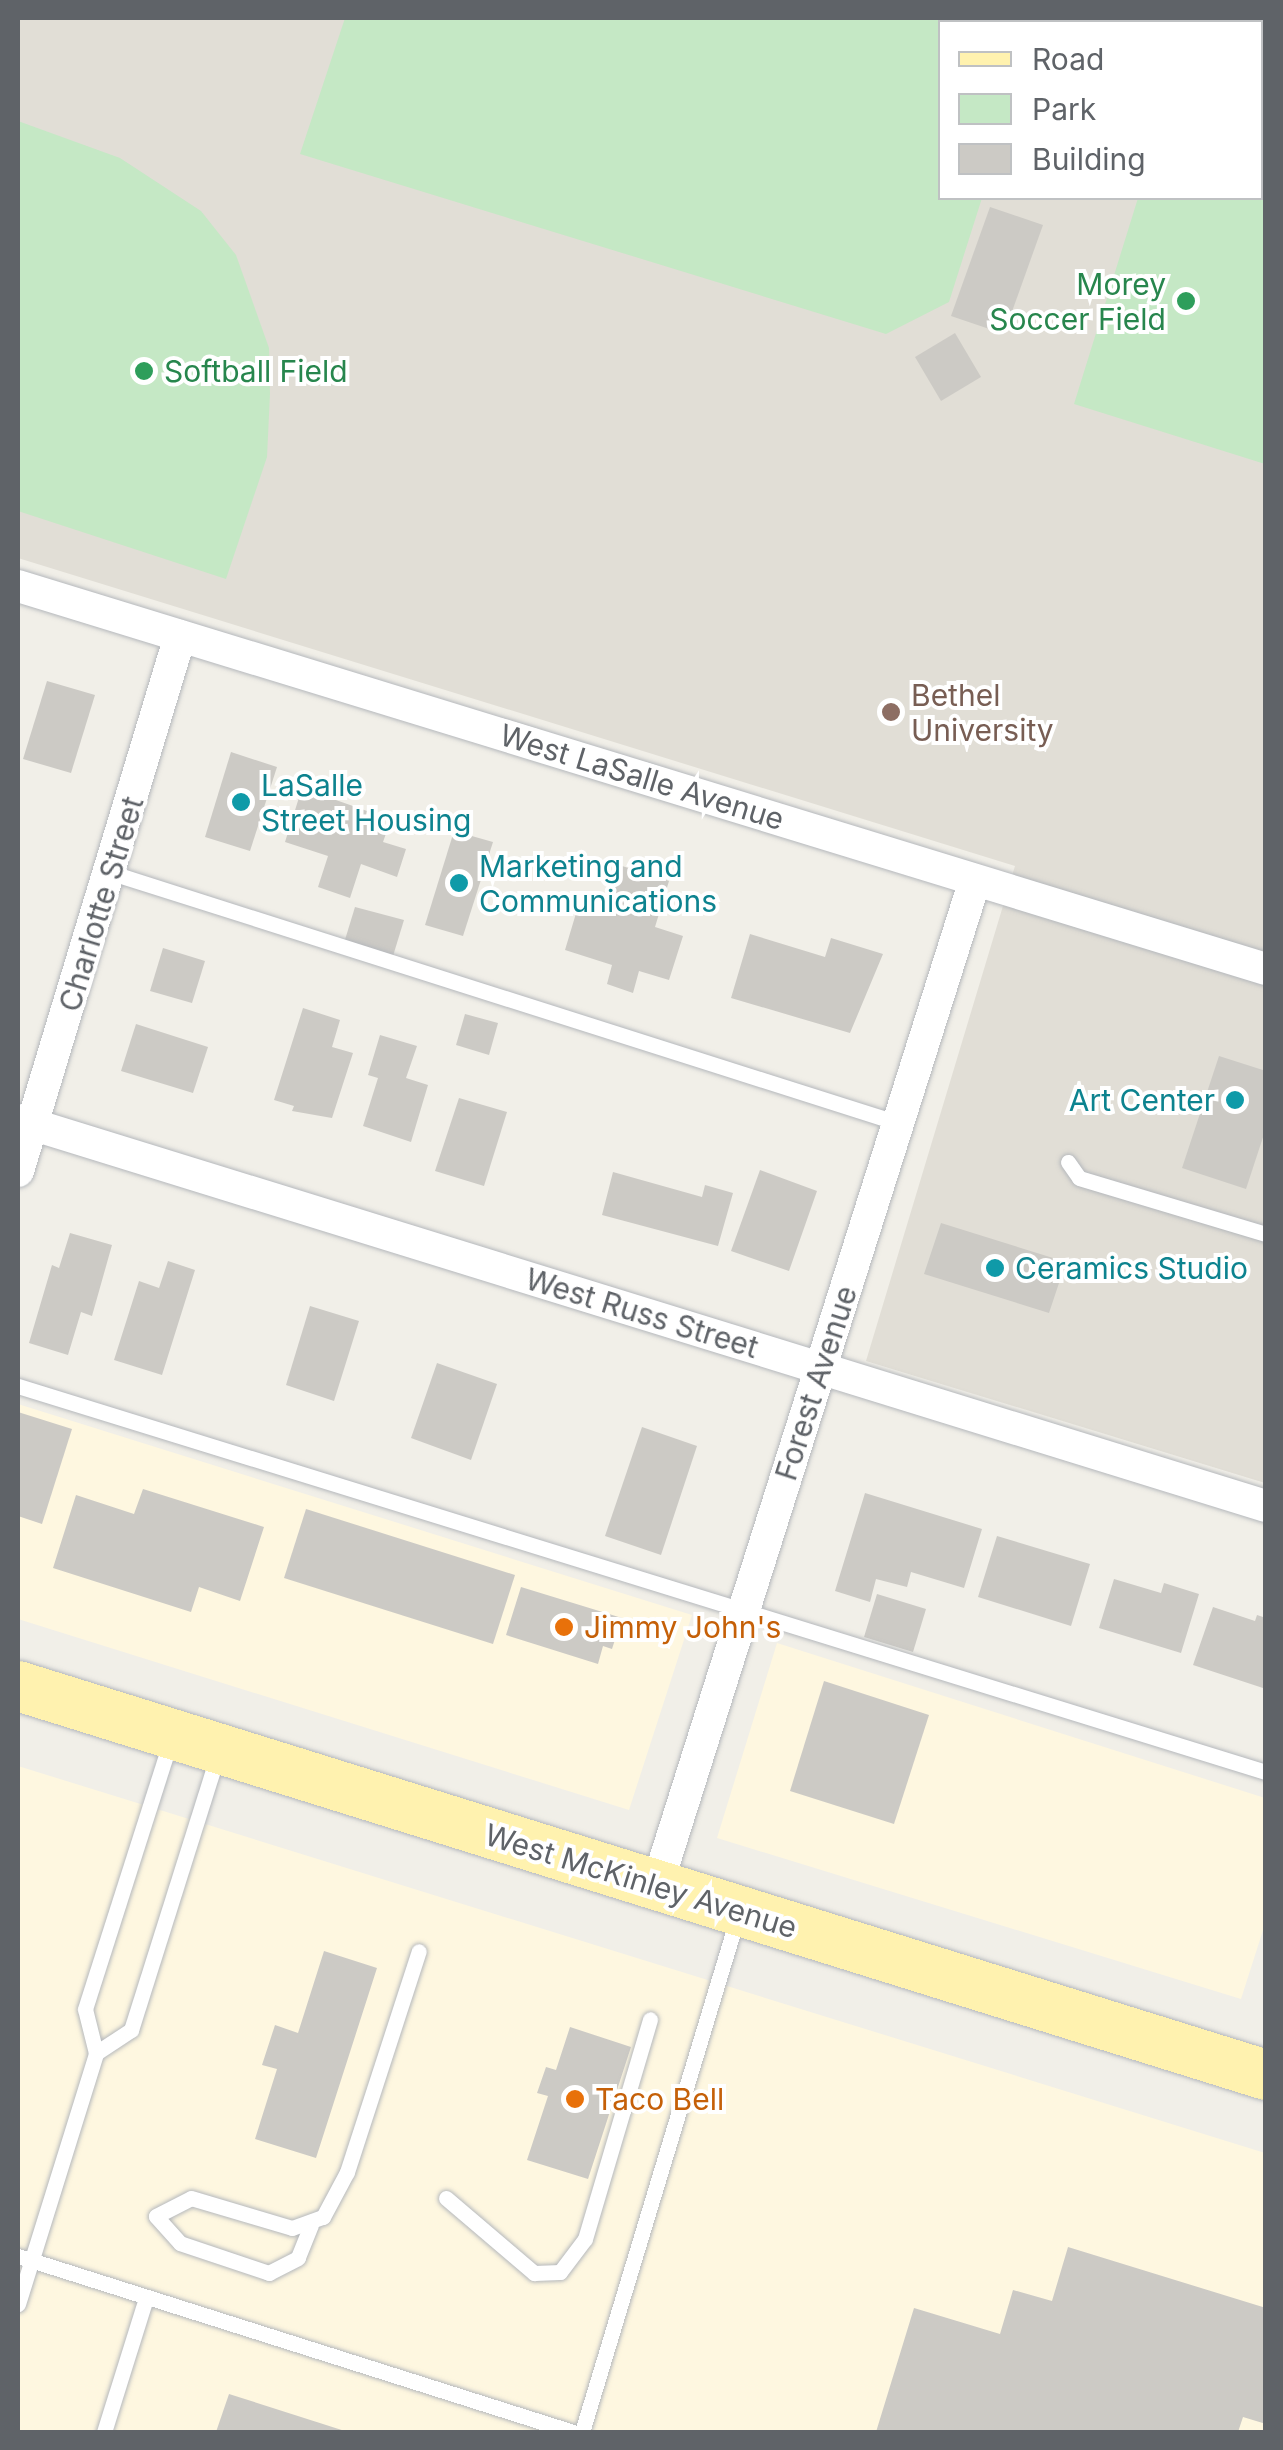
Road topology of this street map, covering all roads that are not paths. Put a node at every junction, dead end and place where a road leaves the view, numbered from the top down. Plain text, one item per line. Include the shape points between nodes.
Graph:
1 (18, 586) edge
2 (180, 636) junction
3 (112, 872) junction
4 (975, 880) junction
5 (1266, 969) edge
6 (25, 1123) edge
7 (898, 1123) junction
8 (1068, 1162) dead end
9 (18, 1172) edge
10 (1266, 1234) edge
11 (820, 1369) junction
12 (18, 1386) edge
13 (1266, 1506) edge
14 (742, 1613) junction
15 (18, 1686) edge
16 (173, 1735) junction
17 (220, 1750) junction
18 (1266, 1772) edge
19 (656, 1886) junction
20 (739, 1912) junction
21 (419, 1951) dead end
22 (650, 2019) dead end
23 (96, 2053) junction
24 (1266, 2075) edge
25 (446, 2198) dead end
26 (311, 2225) junction
27 (24, 2259) edge
28 (146, 2298) junction
29 (18, 2304) edge
30 (104, 2432) edge
31 (574, 2432) edge
32 (582, 2432) edge

1 - 2 street, West LaSalle Avenue
2 - 3 street, Charlotte Street
2 - 4 street, West LaSalle Avenue
3 - 6 street, Charlotte Street
3 - 7 lane
4 - 5 street, West LaSalle Avenue
4 - 7 street, Forest Avenue
6 - 9 street, Charlotte Street
6 - 11 street, West Russ Street
7 - 11 street, Forest Avenue
8 - 10 lane via 1079,1178
11 - 13 street, West Russ Street
11 - 14 street, Forest Avenue
12 - 14 lane
14 - 18 lane
14 - 19 street, Forest Avenue
15 - 16 main road, West McKinley Avenue
16 - 17 main road, West McKinley Avenue
16 - 23 lane via 85,2009
17 - 19 main road, West McKinley Avenue
17 - 23 lane via 131,2030
19 - 20 main road, West McKinley Avenue
20 - 24 main road, West McKinley Avenue
20 - 32 lane
21 - 26 lane via 347,2172 323,2217
22 - 25 lane via 574,2260 560,2272 534,2272
23 - 27 lane
26 - 26 lane via 292,2228 191,2198 156,2216 180,2244 269,2273 298,2258
27 - 28 lane
27 - 29 lane
28 - 30 lane
28 - 31 lane

